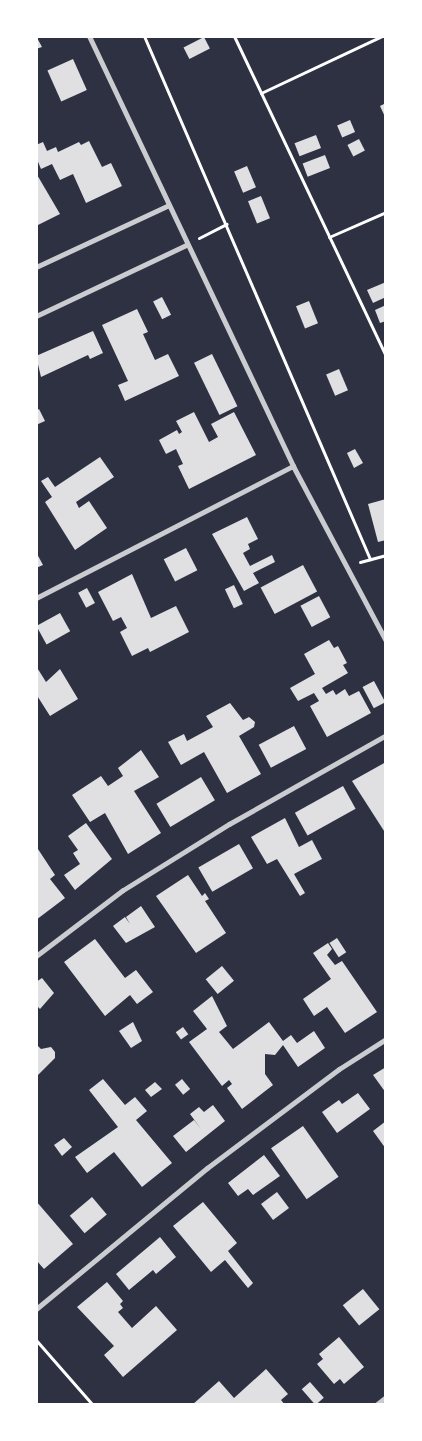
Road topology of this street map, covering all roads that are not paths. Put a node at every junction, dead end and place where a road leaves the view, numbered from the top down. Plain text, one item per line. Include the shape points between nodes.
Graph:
1 (89, 36) edge
2 (167, 206) junction
3 (186, 245) junction
4 (36, 267) edge
5 (36, 316) edge
6 (293, 466) junction
7 (36, 598) edge
8 (386, 641) edge
9 (386, 735) edge
10 (36, 956) edge
11 (386, 1039) edge
12 (36, 1309) edge
13 (386, 1397) edge
14 (376, 1405) edge

1 - 2 street
2 - 3 street
2 - 4 street
3 - 5 street
3 - 6 street
6 - 7 street
6 - 8 street
9 - 10 street via 229,824 123,890
11 - 12 street via 340,1069 208,1168
13 - 14 street

